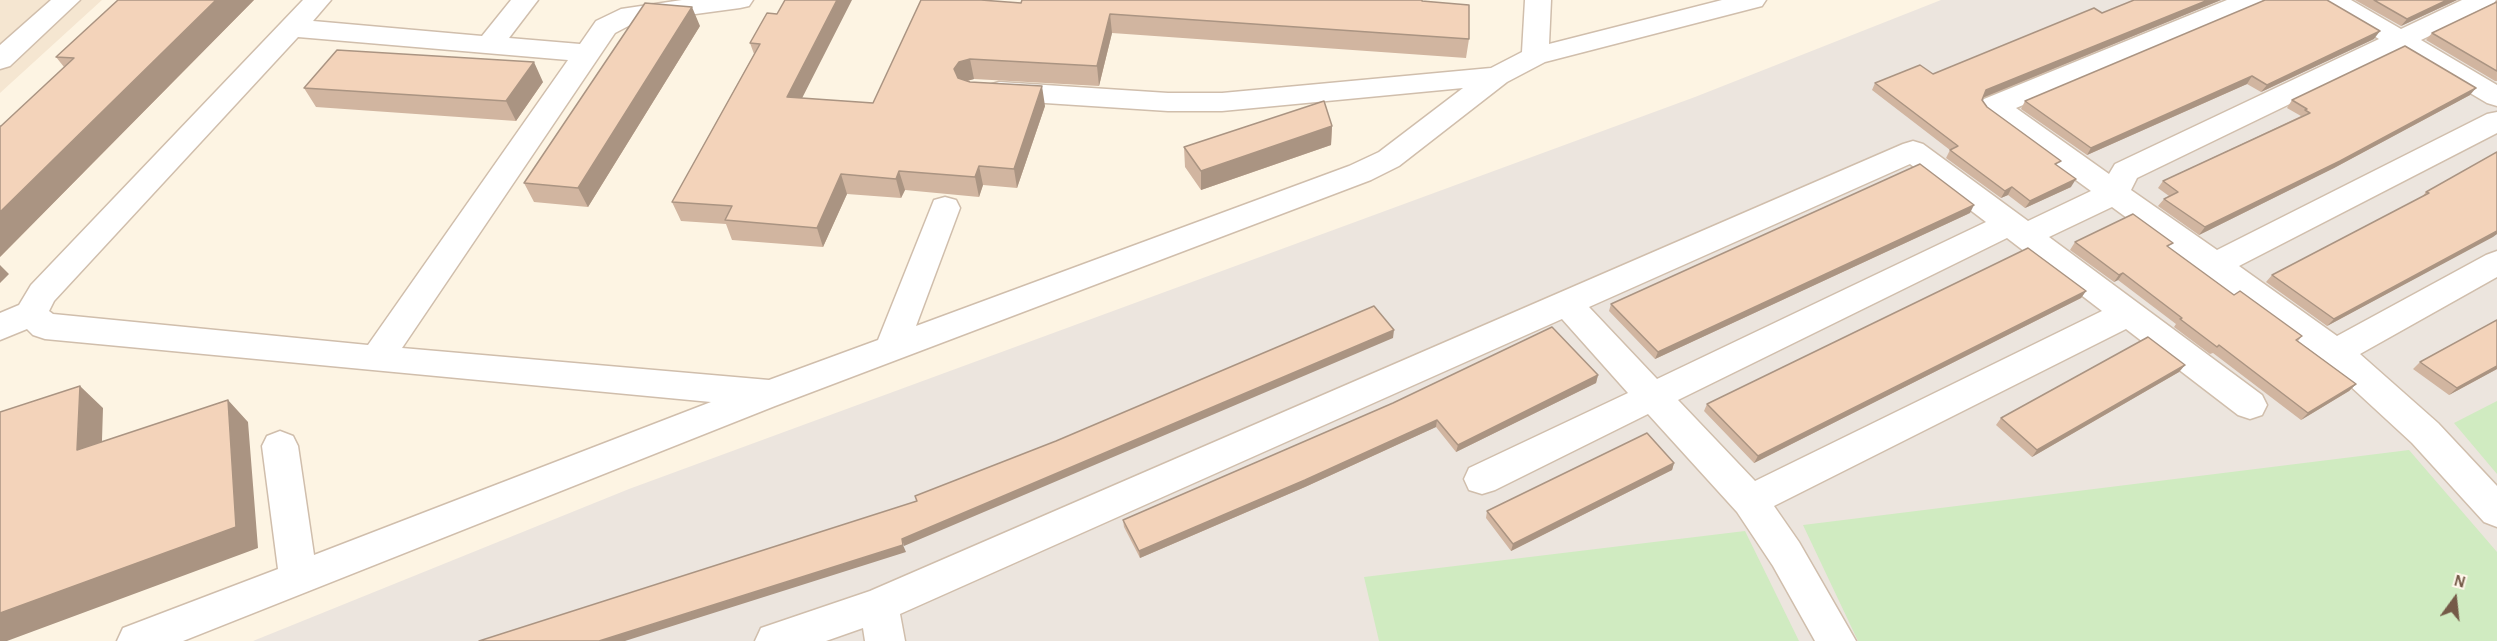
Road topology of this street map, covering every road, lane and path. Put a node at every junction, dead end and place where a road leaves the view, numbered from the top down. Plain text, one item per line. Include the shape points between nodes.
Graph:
1 (67, 0) edge
2 (318, 0) edge
3 (525, 0) edge
4 (740, 0) edge
5 (1753, 0) edge
6 (2250, 0) edge
7 (2331, 0) edge
8 (2483, 0) edge
9 (1530, 3) edge
10 (1713, 6) edge
11 (292, 28) junction
12 (2400, 40) junction
13 (489, 45) junction
14 (588, 53) junction
15 (1535, 56) junction
16 (0, 60) edge
17 (1497, 76) junction
18 (974, 90) edge
19 (2497, 97) edge
20 (2497, 122) edge
21 (2114, 193) junction
22 (945, 208) dead end
23 (2017, 230) junction
24 (2497, 263) edge
25 (2215, 265) junction
26 (1567, 304) junction
27 (2128, 313) junction
28 (31, 314) junction
29 (0, 327) edge
30 (891, 349) junction
31 (2335, 352) junction
32 (377, 359) junction
33 (770, 394) junction
34 (1653, 398) junction
35 (2250, 405) dead end
36 (280, 446) dead end
37 (1482, 479) dead end
38 (1750, 501) junction
39 (2497, 511) edge
40 (298, 578) junction
41 (882, 623) edge
42 (137, 641) edge
43 (775, 641) edge
44 (1836, 641) edge

1 - 16 street
2 - 11 street
3 - 13 street
4 - 14 street via 630,15 605,27
5 - 10 street
6 - 21 street via 1994,106
7 - 12 street
8 - 12 street
9 - 15 street
10 - 15 street
11 - 13 street
11 - 28 street via 42,293
12 - 19 street
12 - 21 street via 2126,171
13 - 14 street
14 - 32 street
15 - 17 street
17 - 18 street via 1222,102
17 - 30 street via 1389,159 1360,173
20 - 25 street
21 - 23 street
21 - 25 street
22 - 30 street
23 - 26 street via 1913,151
23 - 27 street
23 - 34 street
24 - 31 street
25 - 31 street
26 - 34 street
26 - 41 street
27 - 35 street
27 - 38 street
28 - 29 street
28 - 32 street via 45,326
30 - 33 street
31 - 39 street via 2425,433
32 - 33 street
33 - 40 street
34 - 37 street
34 - 38 street
36 - 40 street
38 - 44 street
40 - 42 street
41 - 43 street

